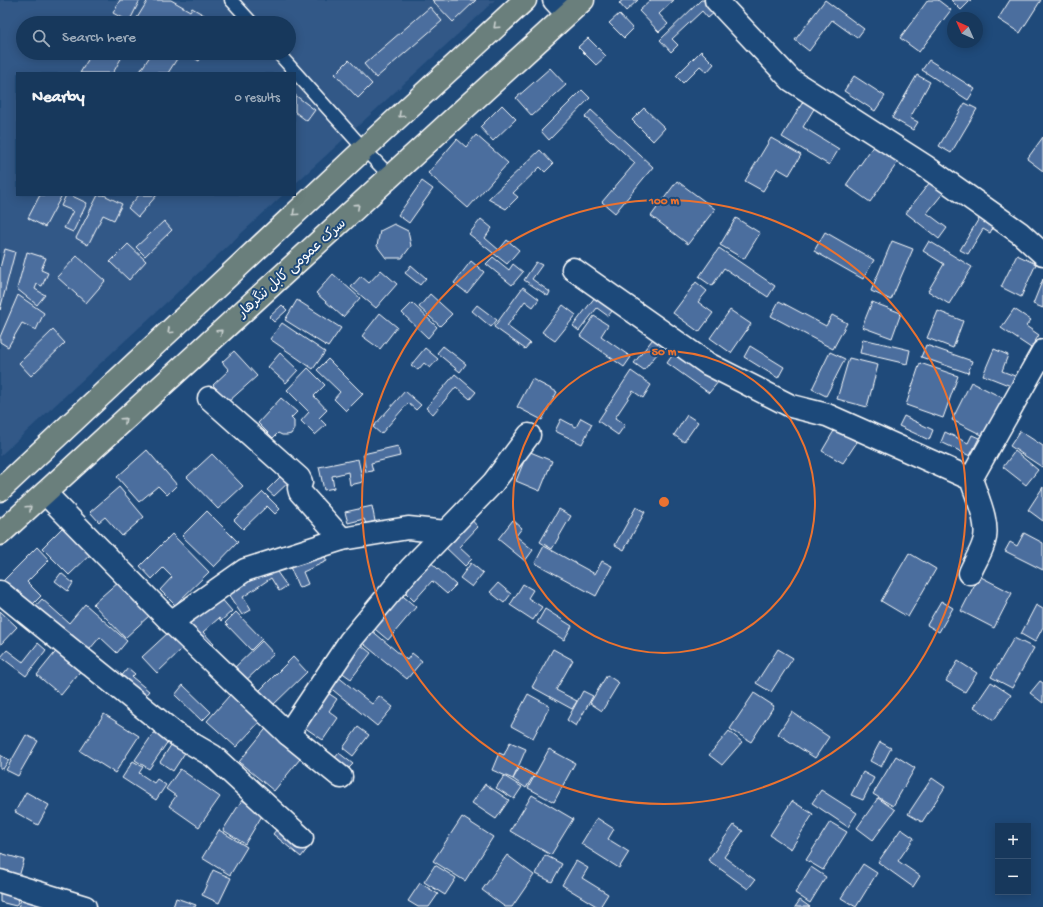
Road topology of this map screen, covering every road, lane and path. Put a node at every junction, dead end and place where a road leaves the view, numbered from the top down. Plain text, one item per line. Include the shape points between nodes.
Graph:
1 (231, 0) edge
2 (525, 0) edge
3 (716, 0) edge
4 (568, 5) edge
5 (246, 16) edge
6 (284, 60) edge
7 (295, 72) edge
8 (296, 73) edge
9 (364, 149) junction
10 (390, 176) junction
11 (1043, 254) edge
12 (573, 269) dead end
13 (1043, 351) edge
14 (209, 398) dead end
15 (529, 435) dead end
16 (971, 479) junction
17 (0, 490) edge
18 (45, 493) junction
19 (446, 532) junction
20 (0, 534) edge
21 (342, 539) junction
22 (970, 573) dead end
23 (0, 592) edge
24 (171, 622) junction
25 (288, 734) junction
26 (341, 777) dead end
27 (302, 838) dead end
28 (0, 881) edge
29 (84, 907) edge

1 - 5 lane
2 -> 9 highway
3 - 11 street via 791,80 925,166 1020,233
4 - 10 highway, سرک عمومی کابل ننگرهار
6 - 7 lane
8 - 9 lane
9 - 10 lane
9 -> 17 highway
18 -> 10 highway, سرک عمومی کابل ننگرهار
12 - 16 street via 708,364 791,406 828,415
13 - 16 street
14 - 21 street via 298,478 301,482 300,492
15 - 19 street via 493,483
16 - 22 street via 986,528 985,542
20 -> 18 highway, سرک عمومی کابل ننگرهار
18 - 24 street
19 - 21 street via 408,528
19 - 25 street via 410,569 350,641
21 - 24 street via 245,570
23 - 27 street via 177,735 213,756
24 - 25 street
25 - 26 street
28 - 29 street

